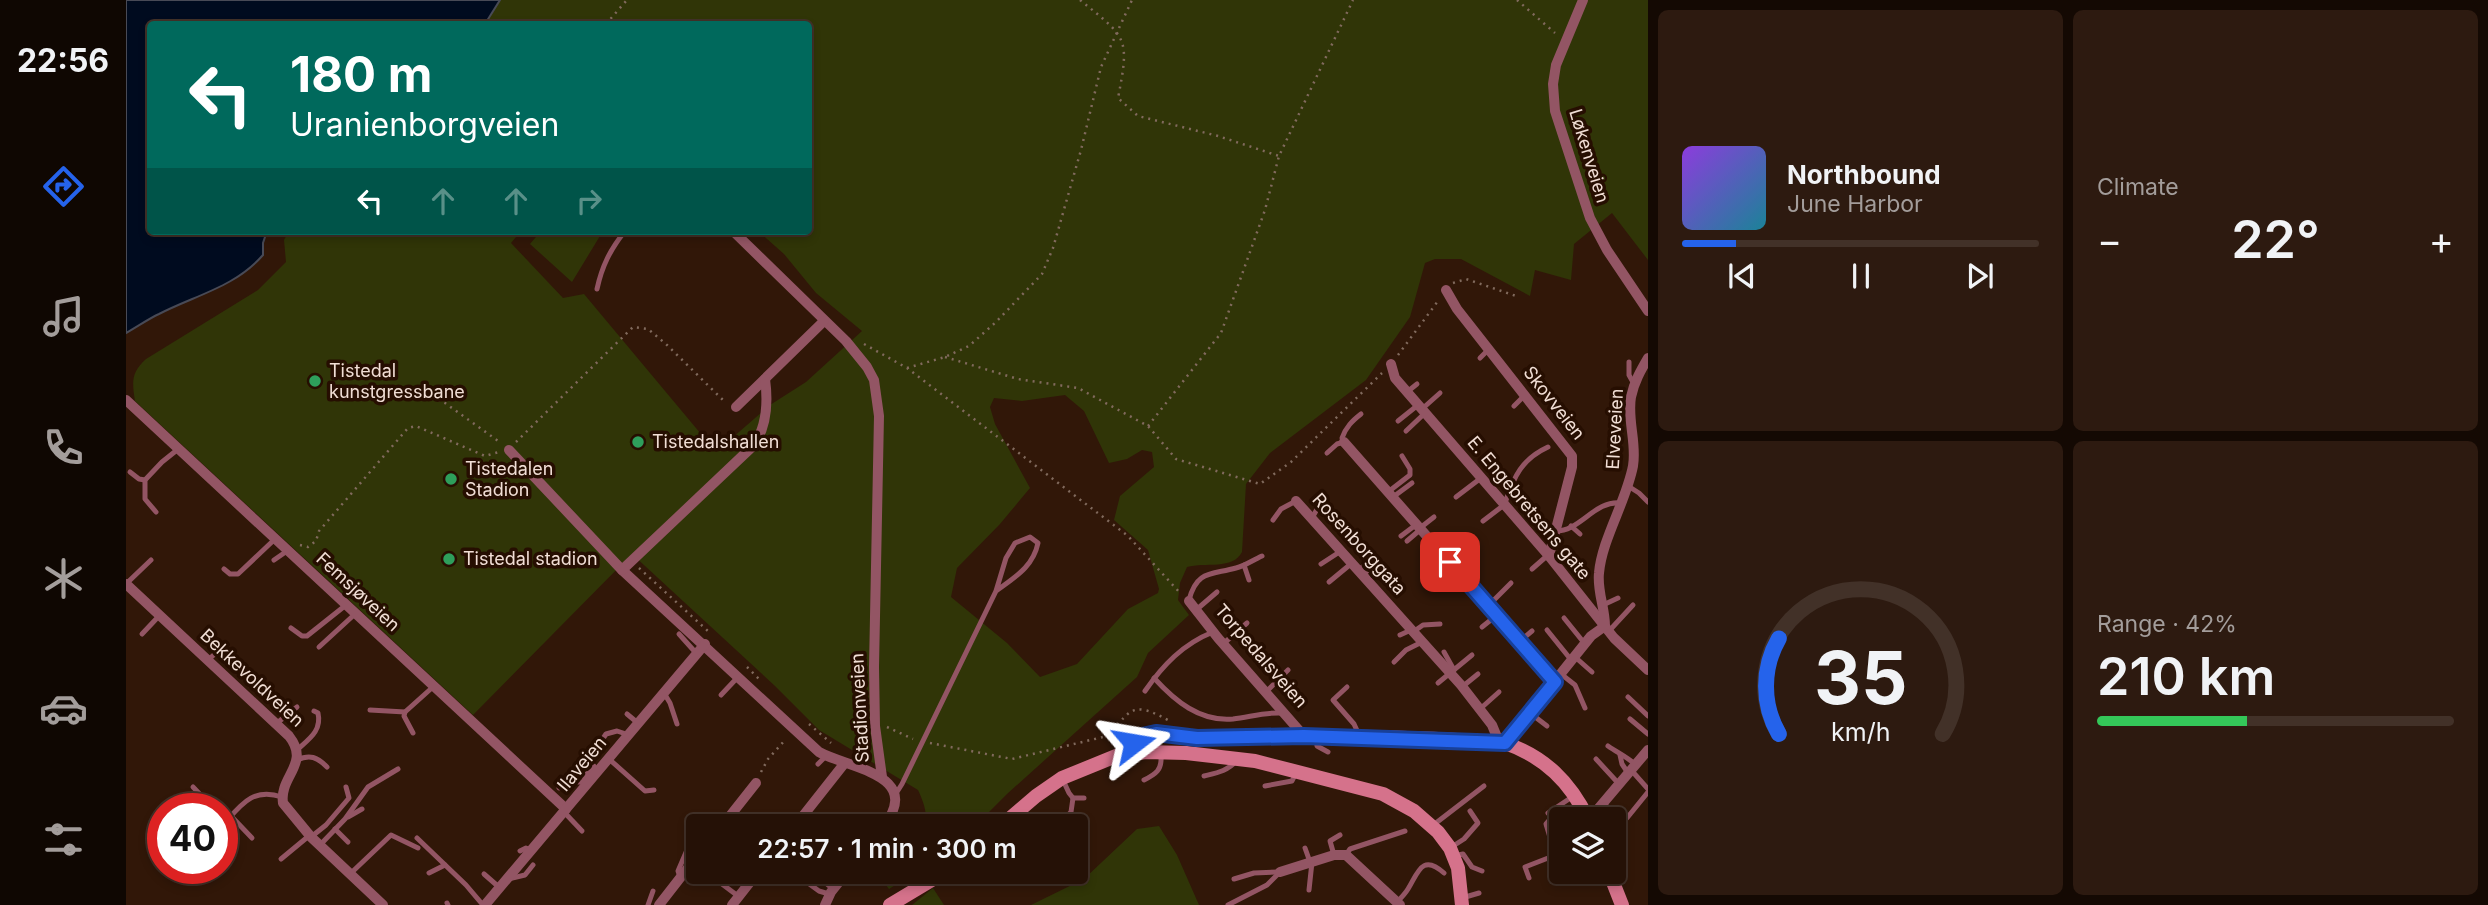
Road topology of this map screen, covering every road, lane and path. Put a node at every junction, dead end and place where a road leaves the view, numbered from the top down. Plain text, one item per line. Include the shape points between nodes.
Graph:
1 (627, 0) edge
2 (1080, 0) edge
3 (1132, 0) edge
4 (1353, 0) edge
5 (1517, 0) edge
6 (1583, 0) edge
7 (609, 21) edge
8 (1118, 30) junction
9 (1565, 43) junction
10 (1279, 156) junction
11 (622, 235) edge
12 (737, 235) edge
13 (597, 289) dead end
14 (1446, 290) dead end
15 (1648, 311) edge
16 (824, 321) junction
17 (1489, 349) junction
18 (945, 357) junction
19 (1480, 358) dead end
20 (1648, 358) edge
21 (1629, 362) dead end
22 (1391, 364) joint
23 (765, 379) junction
24 (1417, 384) dead end
25 (1634, 384) junction
26 (419, 391) dead end
27 (1407, 392) junction
28 (1527, 392) junction
29 (1440, 393) dead end
30 (127, 403) edge
31 (1514, 406) dead end
32 (736, 407) joint
33 (1422, 409) junction
34 (1361, 414) dead end
35 (1398, 421) dead end
36 (1148, 426) junction
37 (1406, 430) dead end
38 (1344, 442) junction
39 (1548, 447) dead end
40 (177, 450) junction
41 (509, 450) junction
42 (1327, 453) dead end
43 (1402, 456) dead end
44 (130, 472) dead end
45 (1481, 478) junction
46 (145, 480) junction
47 (1412, 483) dead end
48 (1628, 486) junction
49 (1391, 494) junction
50 (1325, 495) dead end
51 (1456, 497) dead end
52 (1297, 501) joint
53 (1648, 502) edge
54 (1623, 503) junction
55 (1504, 505) junction
56 (156, 512) dead end
57 (1434, 517) dead end
58 (1312, 518) junction
59 (1273, 520) dead end
60 (1483, 521) dead end
61 (1571, 526) junction
62 (1419, 527) junction
63 (1555, 531) junction
64 (1580, 534) dead end
65 (1401, 536) dead end
66 (275, 540) junction
67 (1407, 541) dead end
68 (287, 551) junction
69 (1342, 551) junction
70 (1464, 551) dead end
71 (1548, 555) junction
72 (1262, 556) dead end
73 (1374, 558) dead end
74 (151, 560) dead end
75 (274, 560) dead end
76 (632, 561) junction
77 (1380, 562) dead end
78 (1450, 562) junction
79 (1321, 564) dead end
80 (1244, 565) junction
81 (224, 569) dead end
82 (1358, 569) junction
83 (1532, 569) dead end
84 (622, 570) junction
85 (1249, 580) dead end
86 (1329, 582) dead end
87 (1511, 583) dead end
88 (126, 584) edge
89 (996, 591) junction
90 (1217, 592) dead end
91 (1618, 598) dead end
92 (346, 605) junction
93 (1489, 605) junction
94 (1603, 605) junction
95 (1633, 605) dead end
96 (1192, 606) junction
97 (355, 614) junction
98 (1497, 615) junction
99 (159, 616) junction
100 (1564, 618) dead end
101 (1247, 624) dead end
102 (1440, 624) dead end
103 (1482, 627) dead end
104 (291, 628) dead end
105 (1607, 628) junction
106 (1412, 631) junction
107 (1532, 631) dead end
108 (1547, 631) dead end
109 (709, 632) dead end
110 (1213, 632) junction
111 (142, 634) dead end
112 (679, 634) dead end
113 (1400, 635) dead end
114 (209, 639) dead end
115 (1520, 641) junction
116 (1422, 642) junction
117 (705, 644) junction
118 (1223, 644) junction
119 (1585, 644) junction
120 (319, 648) dead end
121 (1444, 652) dead end
122 (696, 653) junction
123 (1472, 655) dead end
124 (1573, 659) junction
125 (208, 660) junction
126 (1394, 662) dead end
127 (1288, 670) dead end
128 (1648, 670) edge
129 (743, 671) junction
130 (1452, 672) junction
131 (1592, 672) dead end
132 (1478, 674) dead end
133 (1154, 678) junction
134 (1558, 678) junction
135 (762, 682) dead end
136 (1438, 683) dead end
137 (433, 686) junction
138 (1347, 687) dead end
139 (1462, 687) junction
140 (1145, 691) dead end
141 (1266, 692) junction
142 (1499, 692) dead end
143 (664, 693) junction
144 (721, 695) dead end
145 (1628, 697) dead end
146 (297, 707) dead end
147 (1585, 708) dead end
148 (1480, 709) junction
149 (370, 710) dead end
150 (314, 711) dead end
151 (405, 712) junction
152 (627, 713) dead end
153 (1530, 713) junction
154 (1285, 714) junction
155 (1648, 716) edge
156 (1630, 719) dead end
157 (803, 720) dead end
158 (1169, 721) dead end
159 (277, 723) junction
160 (639, 724) junction
161 (677, 724) dead end
162 (883, 725) dead end
163 (1547, 726) dead end
164 (796, 729) junction
165 (413, 733) dead end
166 (866, 734) dead end
167 (1648, 734) edge
168 (629, 735) junction
169 (1310, 736) junction
170 (604, 737) dead end
171 (1360, 738) junction
172 (923, 741) junction
173 (1502, 742) junction
174 (1608, 747) dead end
175 (839, 749) dead end
176 (1134, 752) junction
177 (1161, 752) junction
178 (1328, 752) dead end
179 (297, 755) junction
180 (1620, 755) junction
181 (609, 759) junction
182 (1238, 759) junction
183 (1596, 759) dead end
184 (849, 760) junction
185 (1639, 763) edge
186 (327, 766) dead end
187 (594, 766) dead end
188 (398, 769) dead end
189 (1297, 770) junction
190 (1204, 776) dead end
191 (882, 777) junction
192 (1062, 779) junction
193 (1144, 780) dead end
194 (756, 783) joint
195 (584, 784) junction
196 (1619, 784) junction
197 (1265, 786) dead end
198 (1484, 786) dead end
199 (193, 787) dead end
200 (346, 787) dead end
201 (559, 788) dead end
202 (654, 790) dead end
203 (1648, 791) edge
204 (199, 793) edge
205 (895, 795) junction
206 (282, 797) junction
207 (1073, 798) junction
208 (1084, 798) dead end
209 (1578, 799) junction
210 (1603, 803) junction
211 (1566, 807) edge
212 (1582, 807) edge
213 (1599, 807) edge
214 (238, 809) edge
215 (362, 809) dead end
216 (1021, 809) junction
217 (565, 811) junction
218 (1470, 811) dead end
219 (1548, 813) dead end
220 (731, 814) edge
221 (805, 814) edge
222 (893, 814) edge
223 (1015, 814) edge
224 (1025, 814) edge
225 (1068, 814) edge
226 (345, 818) junction
227 (238, 823) edge
228 (1432, 826) junction
229 (335, 830) junction
230 (582, 831) dead end
231 (1405, 831) dead end
232 (1340, 835) dead end
233 (252, 838) dead end
234 (417, 838) dead end
235 (313, 839) junction
236 (348, 842) dead end
237 (418, 848) junction
238 (1305, 848) dead end
239 (532, 850) junction
240 (520, 851) dead end
241 (1452, 852) junction
242 (1340, 855) junction
243 (1549, 858) edge
244 (281, 859) dead end
245 (1311, 862) junction
246 (445, 865) junction
247 (533, 865) dead end
248 (686, 866) edge
249 (1482, 871) dead end
250 (1280, 872) junction
251 (429, 873) dead end
252 (1444, 873) dead end
253 (349, 874) junction
254 (484, 874) dead end
255 (1530, 878) dead end
256 (1234, 879) dead end
257 (504, 883) junction
258 (721, 884) edge
259 (743, 884) edge
260 (809, 884) edge
261 (925, 884) edge
262 (1614, 884) edge
263 (746, 886) joint
264 (1309, 890) dead end
265 (653, 891) dead end
266 (1479, 893) dead end
267 (829, 896) edge
268 (735, 900) edge
269 (1462, 901) edge
270 (1238, 903) edge
271 (1399, 904) edge
272 (383, 905) edge
273 (484, 905) edge
274 (648, 905) edge
275 (659, 905) edge
276 (890, 905) edge
277 (1228, 905) edge
278 (1622, 905) edge

1 - 7 path
2 - 8 path
3 - 8 path
4 - 10 path
5 - 9 path
6 - 9 street, Løkenveien
8 - 10 path via 1126,57 1118,98 1138,116
8 - 18 path via 1101,67 1060,224 1042,274 969,346
9 - 15 street, Løkenveien via 1553,84 1555,111 1583,202 1607,250
10 - 36 path via 1265,211 1221,333
11 - 13 lane via 607,255
12 - 16 street, Stadionveien
14 - 17 street, Skovveien
16 - 23 street
16 - 191 street, Stadionveien via 867,367 877,394 875,714
17 - 19 lane
17 - 28 street, Skovveien
18 - 36 path via 1018,379 1079,388
18 - 96 path via 907,368 1128,536
20 - 25 street, Elveveien
21 - 25 lane
22 - 27 street, E. Engebretsens gate
22 - 36 path via 1292,462 1260,484 1176,458
23 - 32 street
23 - 76 street via 768,403 754,445
24 - 27 lane
25 - 48 street, Elveveien via 1630,408 1634,457
26 - 41 path via 445,403
27 - 33 street, E. Engebretsens gate
28 - 31 lane
28 - 63 street, Skovveien via 1573,456
29 - 33 lane
30 - 40 street, Femsjøveien
32 - 41 path via 722,400 648,329 632,327
33 - 35 lane
33 - 37 lane
33 - 45 street, E. Engebretsens gate
34 - 38 lane via 1344,432
38 - 42 lane
38 - 49 street
39 - 55 lane via 1526,461
40 - 46 lane
40 - 66 street, Femsjøveien
41 - 68 path via 485,456 416,426 408,428 319,531 316,541
41 - 84 street, Stadionveien
43 - 49 lane via 1410,474
44 - 46 lane
45 - 51 lane
45 - 55 street, E. Engebretsens gate
46 - 56 lane via 145,499
47 - 49 lane
48 - 53 lane
48 - 54 street, Elveveien
49 - 62 street
50 - 58 lane
52 - 58 street, Rosenborggata
52 - 59 lane via 1281,509
54 - 61 lane via 1605,503
54 - 94 street, Elveveien via 1600,564
55 - 60 lane
55 - 71 street, E. Engebretsens gate
57 - 62 lane
58 - 69 street, Rosenborggata
61 - 63 lane
61 - 64 lane
62 - 65 lane
62 - 67 lane
62 - 78 street
63 - 71 street, Skovveien
66 - 68 street, Femsjøveien
66 - 81 lane via 238,574
68 - 75 lane
68 - 92 street, Femsjøveien
69 - 79 lane
69 - 82 street, Rosenborggata
70 - 78 lane
71 - 83 lane
71 - 105 street, E. Engebretsens gate
72 - 80 lane
73 - 82 lane
74 - 88 lane
76 - 84 street
76 - 109 path
77 - 82 lane
78 - 93 street
80 - 85 lane
80 - 96 lane via 1202,576 1194,586
82 - 86 lane
82 - 106 street, Rosenborggata via 1398,607
84 - 117 street, Stadionveien
87 - 93 lane
88 - 99 street, Bekkevoldveien
89 - 89 lane via 1015,542 1030,537 1038,543 1035,555 1024,571
89 - 172 lane
90 - 96 lane
91 - 94 lane
92 - 97 street, Femsjøveien
92 - 104 lane via 307,636
93 - 98 street
94 - 105 street, Elveveien
95 - 105 lane
96 - 110 street, Torpedalsveien
97 - 120 lane
97 - 137 street, Femsjøveien
98 - 103 lane
98 - 115 street
99 - 111 lane
99 - 125 street, Bekkevoldveien
100 - 119 lane
101 - 118 lane
102 - 106 lane
105 - 119 street
105 - 128 street, E. Engebretsens gate
106 - 113 lane
106 - 116 street, Rosenborggata
107 - 115 lane
108 - 124 lane
110 - 118 street, Torpedalsveien
110 - 133 lane via 1180,650
112 - 122 lane
114 - 125 lane via 218,652
115 - 134 street
116 - 126 lane
116 - 130 street, Rosenborggata
117 - 122 street, Ilaveien
117 - 129 street, Stadionveien
118 - 141 street, Torpedalsveien via 1250,667
119 - 124 street
121 - 130 lane
122 - 143 street, Ilaveien
123 - 130 lane
124 - 131 lane
124 - 134 street
125 - 159 street, Bekkevoldveien
127 - 141 lane
129 - 135 path
129 - 144 lane
129 - 164 street, Stadionveien
130 - 136 lane
130 - 139 street, Rosenborggata
132 - 139 lane
133 - 140 lane
133 - 154 lane via 1185,706 1209,717
134 - 147 lane via 1575,685
134 - 153 street
137 - 151 lane
137 - 217 street, Femsjøveien
138 - 171 lane via 1333,700
139 - 148 street, Rosenborggata
141 - 154 street, Torpedalsveien
142 - 148 lane
143 - 160 street, Ilaveien
143 - 161 lane
145 - 155 lane
146 - 159 lane
148 - 173 street, Rosenborggata
149 - 151 lane
150 - 179 lane via 318,729
151 - 165 lane
152 - 160 lane
153 - 163 lane
153 - 173 street
154 - 169 street, Torpedalsveien
156 - 167 lane
157 - 175 path
158 - 172 path via 1152,711 1132,711 1103,737 1012,759
159 - 179 street, Bekkevoldveien via 294,743
160 - 168 street, Ilaveien
162 - 172 path
164 - 184 street, Stadionveien via 822,760
164 - 194 path via 768,759
166 - 184 path via 859,758
168 - 170 lane via 617,731
168 - 181 street, Ilaveien
169 - 171 main road, Torpedalsveien
169 - 176 main road, Torpedalsveien via 1146,734 1134,743
169 - 178 lane
171 - 173 main road, Torpedalsveien
172 - 205 lane
173 - 209 main road, Torpedalsveien via 1543,761
174 - 180 lane
176 - 177 main road
176 - 192 main road, Torpedalsveien
177 - 182 main road
177 - 193 lane via 1159,770
179 - 186 lane via 315,757
179 - 206 street
180 - 185 lane
180 - 185 lane via 1622,764
181 - 195 street, Ilaveien
181 - 202 lane via 645,791
182 - 189 main road
182 - 190 lane
183 - 196 lane
184 - 191 street, Stadionveien
184 - 221 street
185 - 196 street
185 - 203 lane
187 - 195 lane
188 - 226 lane via 368,787
189 - 197 lane via 1292,781
189 - 228 main road via 1383,794
191 - 205 street
192 - 207 lane
192 - 216 main road, Torpedalsveien
194 - 220 street
195 - 201 lane via 571,782
195 - 217 street, Ilaveien
196 - 210 street
198 - 228 lane
199 - 204 lane
200 - 235 lane via 349,798
203 - 210 lane via 1627,817 1620,818
205 - 222 street
206 - 214 lane via 258,794
206 - 235 street
207 - 208 lane
207 - 225 lane
209 - 211 lane
209 - 212 main road, Torpedalsveien
209 - 219 lane
210 - 213 street
215 - 226 lane
216 - 223 main road, Torpedalsveien
216 - 224 lane
217 - 230 lane
217 - 239 street, Ilaveien via 538,836
218 - 241 lane via 1478,823
226 - 229 lane
227 - 233 lane
228 - 241 main road
229 - 235 lane
229 - 236 lane
231 - 242 lane
232 - 242 lane via 1330,841
234 - 237 lane
235 - 244 lane
235 - 253 street
237 - 246 lane
237 - 253 lane via 391,835
238 - 245 lane
239 - 240 lane
239 - 257 street, Ilaveien
241 - 249 lane via 1463,853 1472,867
241 - 269 main road
242 - 245 street
242 - 271 street
243 - 255 lane via 1525,867
245 - 250 street
245 - 264 lane
246 - 251 lane
246 - 273 lane
247 - 257 lane via 525,875
248 - 275 street
250 - 256 lane
250 - 270 lane
252 - 271 lane via 1437,866 1421,867
253 - 272 street
254 - 257 lane
257 - 273 street, Ilaveien
258 - 268 lane
259 - 263 lane
260 - 267 lane
261 - 276 main road
262 - 278 main road
263 - 268 street
265 - 274 lane
266 - 269 lane
270 - 277 lane

